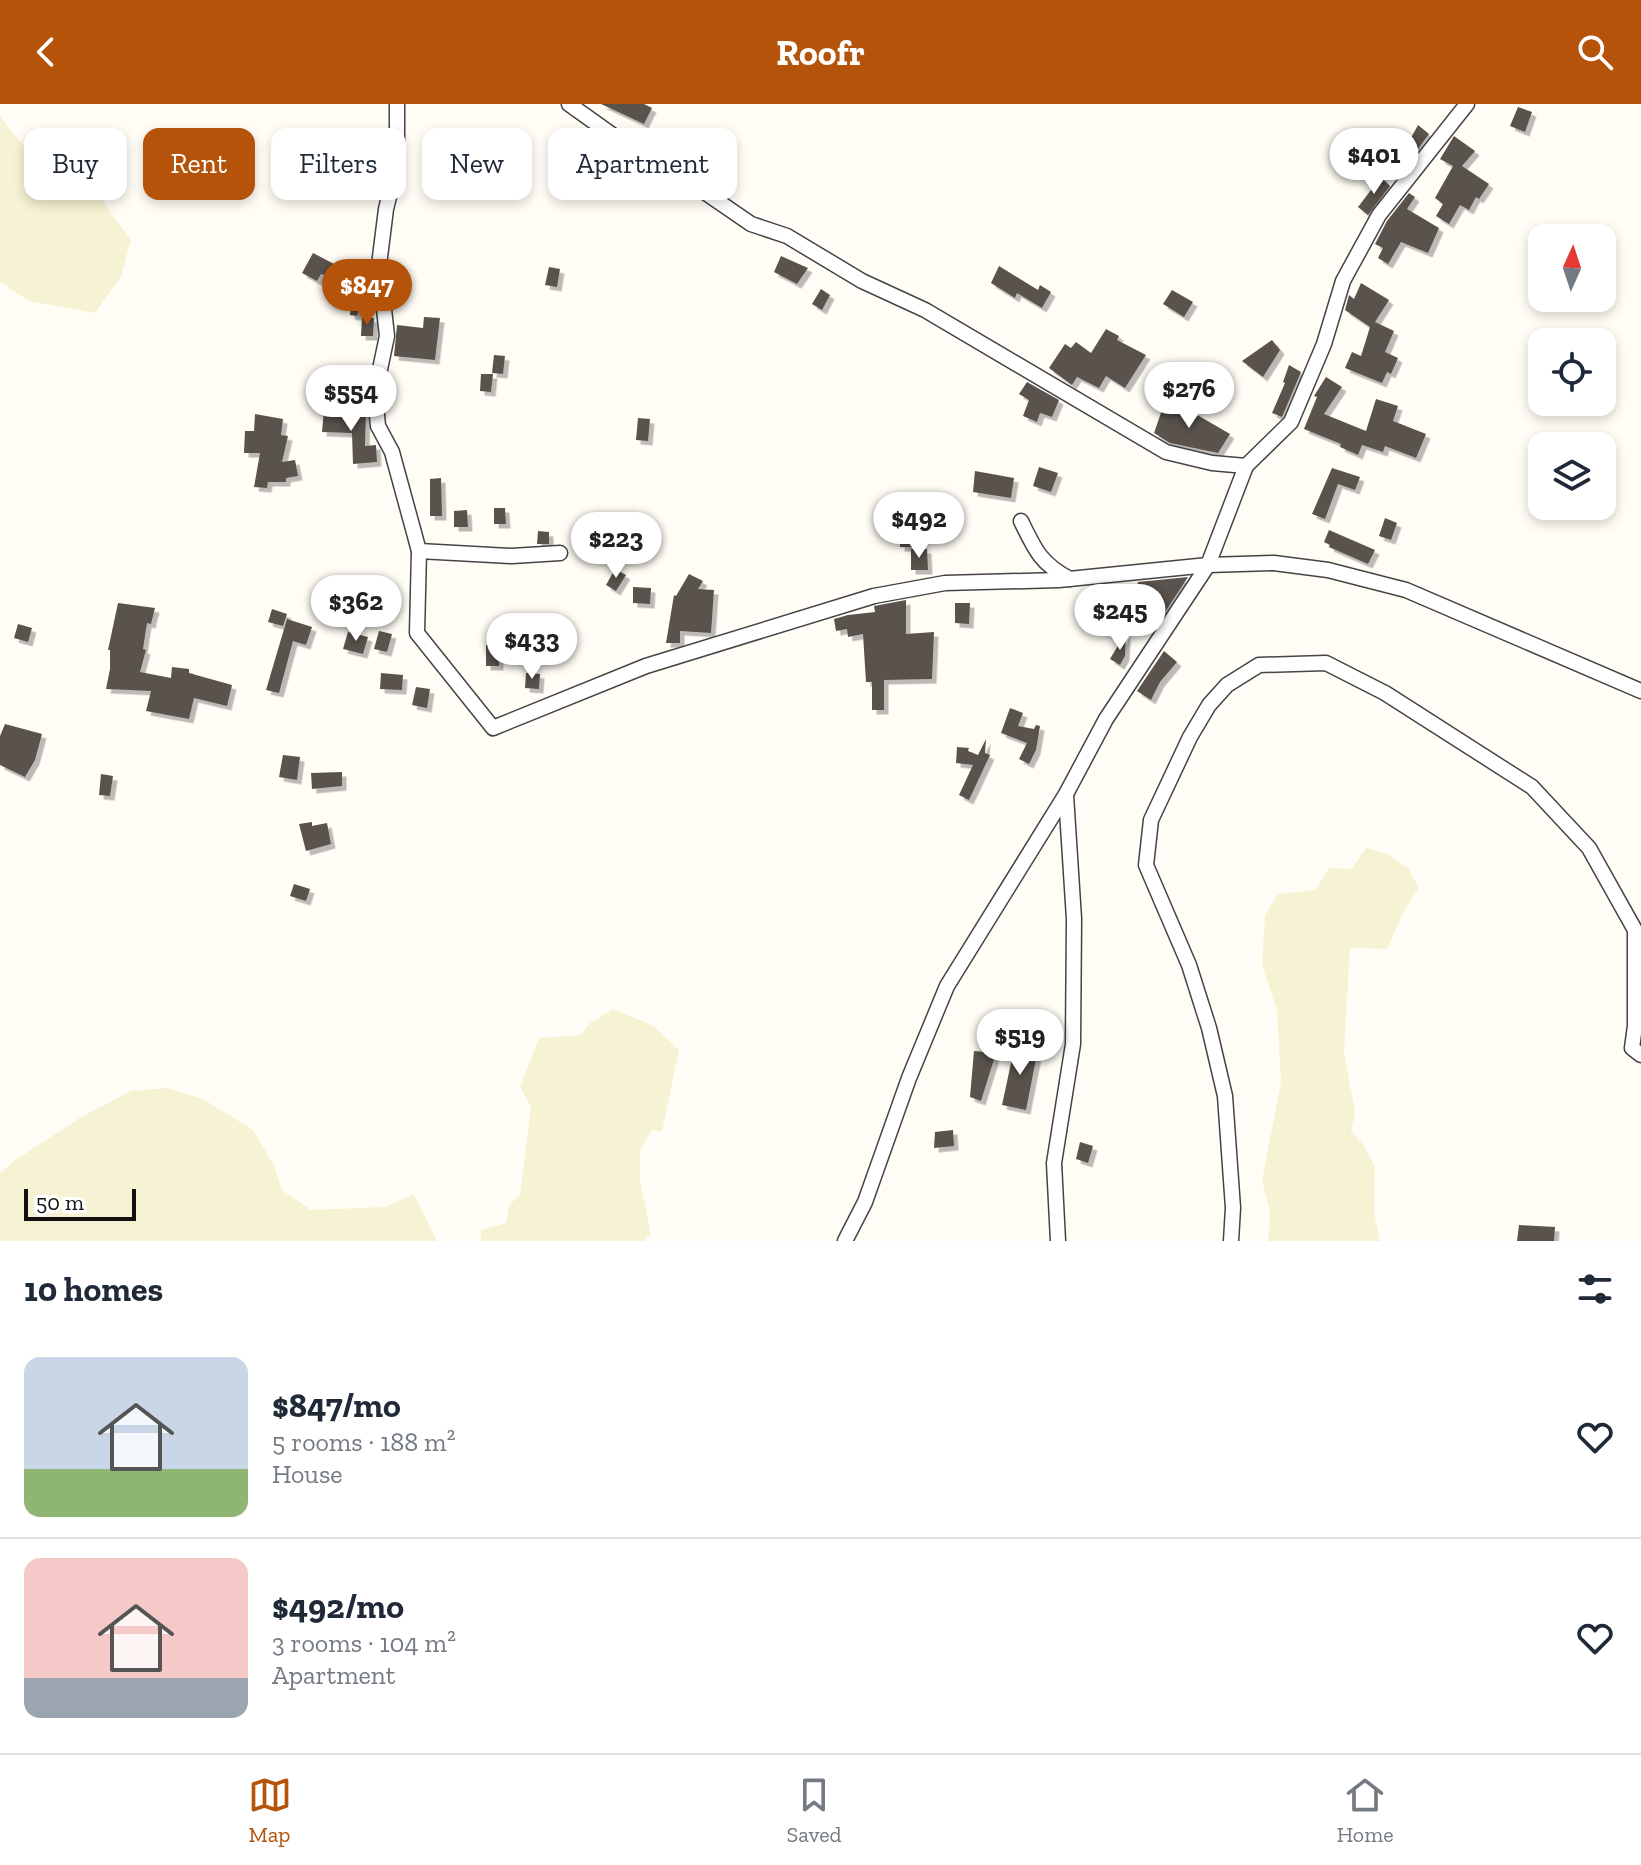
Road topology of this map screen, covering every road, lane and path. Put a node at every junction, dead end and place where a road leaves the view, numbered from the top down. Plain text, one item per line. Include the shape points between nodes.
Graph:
1 (397, 104) edge
2 (569, 104) edge
3 (1467, 104) edge
4 (1246, 466) junction
5 (1021, 521) dead end
6 (419, 551) junction
7 (560, 553) dead end
8 (1208, 565) junction
9 (1070, 579) junction
10 (1641, 691) edge
11 (1066, 794) junction
12 (1641, 1055) edge
13 (845, 1241) edge
14 (1058, 1241) edge
15 (1231, 1241) edge

1 - 6 street via 397,165 379,265 387,336 375,393 378,426 392,452
2 - 4 street via 751,224 787,236 862,281 925,310 1166,452
3 - 4 street via 1379,215 1343,281 1291,422
4 - 8 street
5 - 9 street via 1049,568
6 - 7 street
6 - 9 street via 417,633 493,728 646,666 874,596 945,583
8 - 9 street
8 - 10 street via 1274,563 1406,590
8 - 11 street via 1106,719
11 - 13 street via 947,986 865,1202
11 - 14 street via 1074,919 1073,1044 1054,1163
12 - 15 street via 1632,1048 1635,930 1589,848 1532,787 1385,693 1326,663 1259,665 1227,685 1190,737 1151,820 1146,865 1189,965 1225,1096

